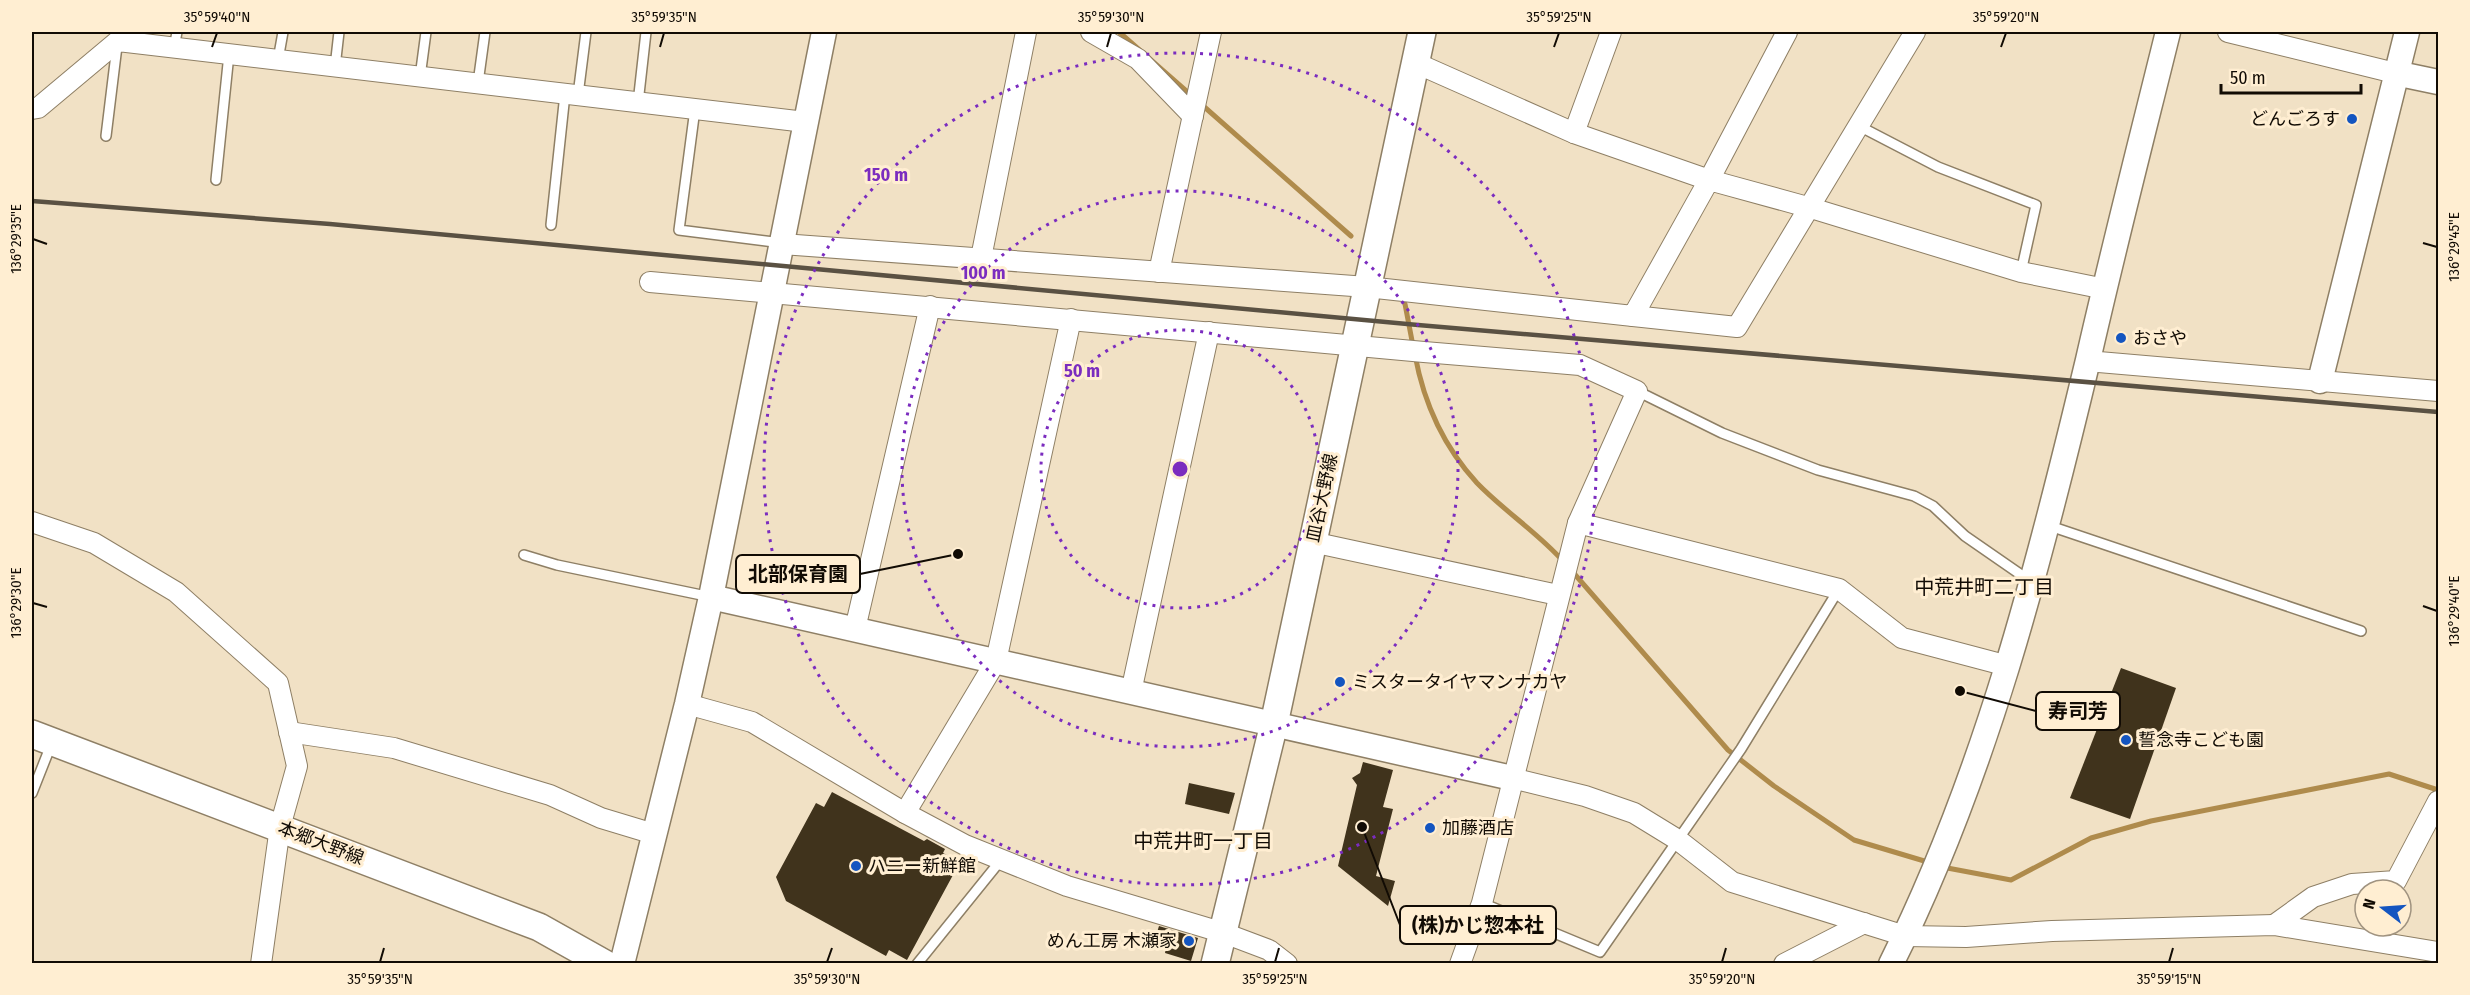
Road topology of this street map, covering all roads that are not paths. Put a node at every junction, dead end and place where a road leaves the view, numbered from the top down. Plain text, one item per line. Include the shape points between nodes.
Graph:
1 (283, 32) edge
2 (339, 32) edge
3 (426, 32) edge
4 (485, 32) edge
5 (586, 32) edge
6 (646, 32) edge
7 (824, 32) edge
8 (1026, 32) edge
9 (1091, 32) edge
10 (1211, 32) edge
11 (1422, 32) edge
12 (1611, 32) edge
13 (1787, 32) edge
14 (1915, 32) edge
15 (2168, 32) edge
16 (2228, 32) edge
17 (2407, 32) edge
18 (118, 36) edge
19 (176, 40) edge
20 (229, 54) junction
21 (278, 60) junction
22 (1416, 63) junction
23 (335, 67) junction
24 (2395, 72) junction
25 (420, 77) junction
26 (2439, 82) edge
27 (478, 84) junction
28 (572, 95) junction
29 (638, 103) junction
30 (32, 109) edge
31 (695, 109) junction
32 (1193, 116) junction
33 (805, 122) junction
34 (1859, 126) junction
35 (1574, 133) junction
36 (106, 136) dead end
37 (216, 180) dead end
38 (1709, 180) junction
39 (1811, 208) junction
40 (551, 225) dead end
41 (782, 243) junction
42 (981, 258) junction
43 (1159, 272) junction
44 (2021, 272) junction
45 (650, 282) dead end
46 (1367, 287) junction
47 (2105, 289) junction
48 (773, 291) junction
49 (930, 306) junction
50 (1633, 316) junction
51 (1071, 319) junction
52 (1209, 332) junction
53 (1354, 345) junction
54 (2087, 361) junction
55 (2320, 381) junction
56 (1637, 391) junction
57 (2439, 391) edge
58 (32, 522) edge
59 (1578, 524) junction
60 (2048, 525) junction
61 (1312, 542) junction
62 (524, 555) dead end
63 (2032, 582) junction
64 (1560, 586) junction
65 (1839, 589) junction
66 (711, 597) junction
67 (855, 630) junction
68 (2361, 631) dead end
69 (996, 661) junction
70 (2008, 666) junction
71 (1131, 692) junction
72 (687, 704) junction
73 (1274, 724) junction
74 (289, 732) junction
75 (42, 738) edge
76 (1512, 778) junction
77 (32, 793) edge
78 (2439, 801) edge
79 (905, 813) junction
80 (280, 827) junction
81 (654, 834) junction
82 (1678, 840) junction
83 (1001, 860) junction
84 (1482, 903) junction
85 (1864, 923) junction
86 (2274, 926) junction
87 (1224, 933) junction
88 (1905, 936) junction
89 (2439, 952) edge
90 (261, 963) edge
91 (605, 963) edge
92 (622, 963) edge
93 (917, 963) edge
94 (1215, 963) edge
95 (1287, 963) edge
96 (1460, 963) edge
97 (1784, 963) edge
98 (1891, 963) edge

1 - 21 lane
2 - 23 lane
3 - 25 lane
4 - 27 lane
5 - 28 lane
6 - 29 lane
7 - 33 street
8 - 42 street
9 - 32 street via 1138,59
10 - 32 street
11 - 22 main road, 皿谷大野線
12 - 35 street
13 - 38 street
14 - 34 street
15 - 47 street
16 - 24 street
17 - 24 street
18 - 19 street
18 - 30 street via 38,108
18 - 36 lane
19 - 20 street
20 - 21 street
20 - 37 lane
21 - 23 street
22 - 35 street
22 - 46 main road, 皿谷大野線
23 - 25 street
24 - 26 street
24 - 55 street
25 - 27 street
27 - 28 street
28 - 29 street
28 - 40 lane
29 - 31 street
31 - 33 street
31 - 41 lane via 679,230
32 - 43 street
33 - 41 street
34 - 39 street
34 - 44 lane via 1938,167 2036,204
35 - 38 street
38 - 39 street
38 - 50 street
39 - 44 street
39 - 50 street via 1737,327
41 - 42 street
41 - 48 street
42 - 43 street
43 - 46 street
44 - 47 street
45 - 48 street
46 - 50 street
46 - 53 main road, 皿谷大野線
47 - 54 street
48 - 49 street
48 - 66 street
49 - 51 street
49 - 67 street
51 - 52 street
51 - 69 street
52 - 53 street
52 - 71 street
53 - 56 street via 1580,365
53 - 61 main road, 皿谷大野線
54 - 55 street
54 - 60 street
55 - 57 street
56 - 59 street
56 - 63 lane via 1722,433 1818,470 1914,496 1933,506 1965,536
58 - 74 street via 94,543 176,592 278,683
59 - 64 street
59 - 65 street
60 - 63 street
60 - 68 lane
61 - 64 street
61 - 73 main road, 皿谷大野線
62 - 66 lane
63 - 70 street
64 - 76 street
65 - 70 street via 1902,638
65 - 82 lane via 1742,749
66 - 67 street
66 - 72 street
67 - 69 street
69 - 71 street
69 - 79 street
70 - 88 street
71 - 73 street
72 - 79 street via 752,722
72 - 81 street
73 - 76 street
73 - 87 main road, 皿谷大野線
74 - 80 street via 297,766
74 - 81 street via 394,748 550,795 601,818
75 - 77 lane
75 - 80 main road, 本郷大野線
76 - 82 street via 1634,813
76 - 84 street
78 - 86 street via 2396,880 2352,884 2313,897
79 - 83 street
80 - 90 street
80 - 91 main road, 本郷大野線 via 539,927
81 - 92 street
82 - 84 lane via 1600,952
82 - 85 street via 1732,882
83 - 87 street via 1067,886
83 - 93 lane
84 - 96 street
85 - 88 street
85 - 97 street
86 - 88 street
86 - 89 street
87 - 94 main road, 皿谷大野線
87 - 95 street via 1269,950
88 - 98 street

